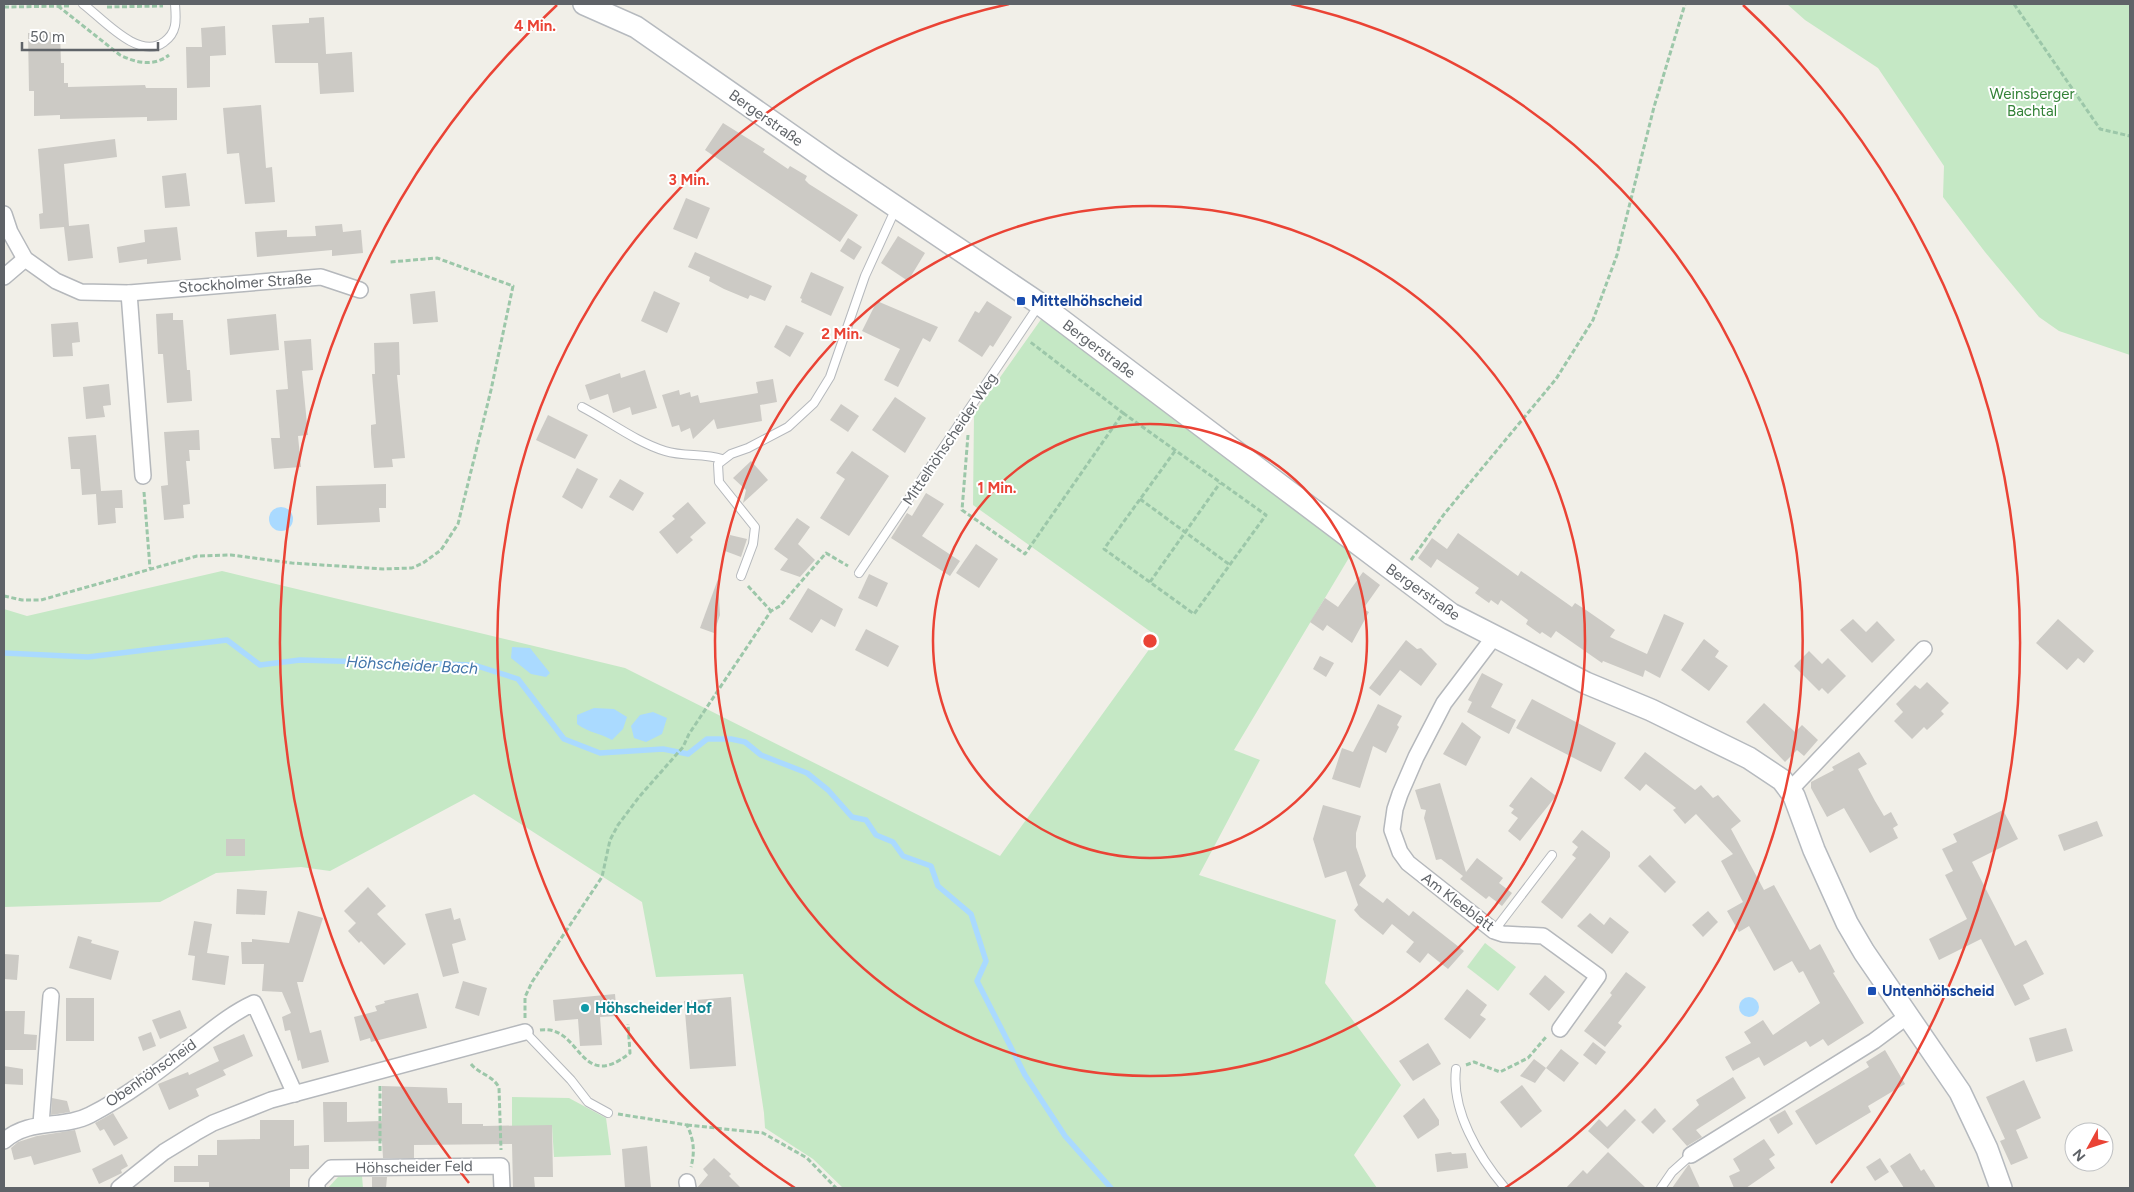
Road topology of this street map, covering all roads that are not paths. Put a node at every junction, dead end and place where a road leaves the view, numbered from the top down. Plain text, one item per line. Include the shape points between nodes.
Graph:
1 (83, 4) edge
2 (175, 4) edge
3 (584, 4) edge
4 (896, 207) junction
5 (4, 214) edge
6 (25, 259) junction
7 (4, 277) edge
8 (360, 290) dead end
9 (129, 293) junction
10 (1040, 304) junction
11 (582, 406) dead end
12 (722, 459) junction
13 (143, 476) road end
14 (859, 574) road end
15 (741, 576) road end
16 (1494, 637) junction
17 (1924, 650) dead end
18 (1790, 790) junction
19 (1552, 855) dead end
20 (1494, 931) junction
21 (51, 996) dead end
22 (1909, 1015) junction
23 (1560, 1028) road end
24 (525, 1032) joint
25 (1456, 1069) road end
26 (295, 1094) junction
27 (608, 1113) road end
28 (41, 1124) junction
29 (4, 1141) edge
30 (1691, 1155) joint
31 (119, 1188) edge
32 (317, 1188) edge
33 (502, 1188) edge
34 (1505, 1188) edge
35 (1661, 1188) edge
36 (2001, 1188) edge

1 - 2 lane via 137,46 148,48 161,44 174,32
3 - 4 street, Bergerstraße via 636,27
4 - 10 street, Bergerstraße
4 - 12 lane via 865,276 830,377 814,403 788,427
5 - 6 street, Stockholmer Straße
6 - 7 street
6 - 9 street, Stockholmer Straße via 74,290 100,294
8 - 9 street, Stockholmer Straße via 321,277
9 - 13 street
10 - 14 lane, Mittelhöhscheider Weg
10 - 16 street, Bergerstraße via 1399,576 1451,614
11 - 12 lane via 664,450 680,454 708,454
12 - 15 lane via 718,464 719,482 754,527 753,544
16 - 18 street, Bergerstraße via 1749,758 1770,770
16 - 20 street, Am Kleeblatt via 1444,703 1394,809 1392,830 1408,863
17 - 18 street
18 - 22 street via 1847,923
19 - 20 lane
20 - 23 street, Am Kleeblatt via 1543,936 1598,976
21 - 28 street
22 - 30 street via 1874,1041
22 - 36 street via 1960,1092 1987,1148
24 - 26 street
24 - 27 lane via 588,1102
25 - 34 lane via 1456,1097 1464,1117 1484,1159
26 - 28 street, Obenhöhscheid via 249,998 143,1083 92,1114 78,1121
26 - 31 street via 213,1123 164,1152
28 - 29 street, Obenhöhscheid
30 - 35 lane via 1672,1172
32 - 33 street, Höhscheider Feld via 317,1182 331,1168 501,1166

